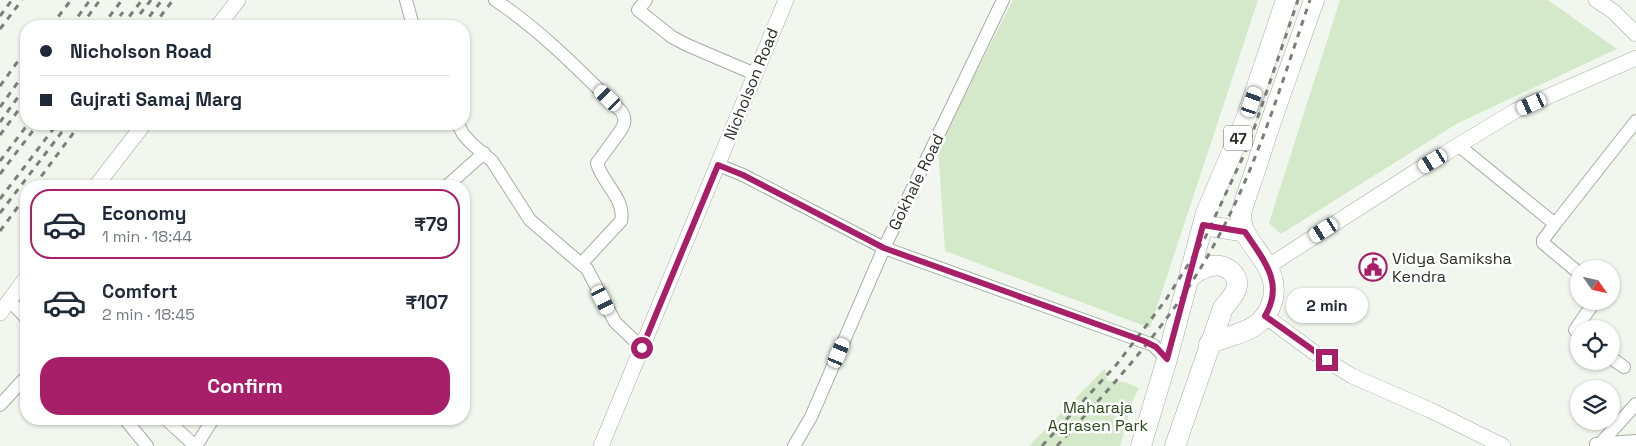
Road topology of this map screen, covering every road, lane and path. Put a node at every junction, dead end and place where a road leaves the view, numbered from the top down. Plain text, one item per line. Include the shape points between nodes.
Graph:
1 (238, 0) edge
2 (406, 0) edge
3 (495, 0) edge
4 (646, 0) edge
5 (786, 0) edge
6 (1003, 0) edge
7 (1286, 0) edge
8 (1314, 0) edge
9 (1596, 0) edge
10 (223, 20) edge
11 (412, 20) edge
12 (1636, 34) edge
13 (1636, 58) edge
14 (755, 74) junction
15 (1246, 119) junction
16 (1636, 121) edge
17 (1268, 127) junction
18 (139, 130) edge
19 (461, 130) edge
20 (1458, 146) junction
21 (484, 153) junction
22 (718, 165) junction
23 (101, 180) edge
24 (454, 180) edge
25 (1555, 224) junction
26 (1203, 225) junction
27 (1245, 232) junction
28 (884, 248) junction
29 (582, 263) junction
30 (1570, 266) edge
31 (1267, 267) junction
32 (1190, 276) junction
33 (20, 286) edge
34 (5, 306) edge
35 (20, 315) edge
36 (1265, 316) junction
37 (1210, 344) junction
38 (642, 348) junction
39 (1167, 359) junction
40 (1620, 364) edge
41 (1624, 367) dead end
42 (20, 383) edge
43 (0, 405) edge
44 (1634, 409) edge
45 (130, 425) edge
46 (173, 425) edge
47 (209, 425) edge
48 (1636, 441) edge
49 (1596, 445) edge
50 (146, 446) edge
51 (196, 446) edge
52 (601, 446) edge
53 (794, 446) edge
54 (1140, 446) edge
55 (1175, 446) edge
56 (1503, 446) edge

1 - 10 street
2 - 11 street
3 - 29 street via 552,45 624,115 622,130 597,163 620,204 623,212 621,221
4 - 14 street via 638,10 676,39
5 - 14 street, Nicholson Road
6 - 28 street, Gokhale Road
7 - 15 main road, 47
8 - 17 main road, 47
9 - 12 street via 1613,11
13 - 20 street via 1514,111
14 - 22 street, Nicholson Road
15 - 17 main road
15 - 26 main road, 47
16 - 25 street
17 - 27 main road, 47 via 1241,216
18 - 23 street
19 - 21 street
20 - 25 street
20 - 31 street
21 - 24 street
21 - 29 street via 530,220
22 - 28 street
22 - 38 street, Nicholson Road
25 - 30 street via 1543,243
26 - 27 main road
26 - 32 main road, 47
27 - 31 main road, 47
28 - 39 street via 1144,341 1156,347
28 - 53 street, Gokhale Road via 812,417
29 - 38 street via 615,322
31 - 36 main road, 47 via 1274,293
32 - 37 main road via 1216,265 1230,269 1236,278 1237,287 1223,308
32 - 39 main road, 47
33 - 34 street
34 - 35 street
36 - 37 main road via 1248,330
36 - 56 street via 1352,376
37 - 55 main road
38 - 52 street, Nicholson Road
39 - 54 main road, 47
40 - 41 street
42 - 43 street
44 - 49 street
45 - 50 street
46 - 51 street
47 - 51 street
48 - 49 street

